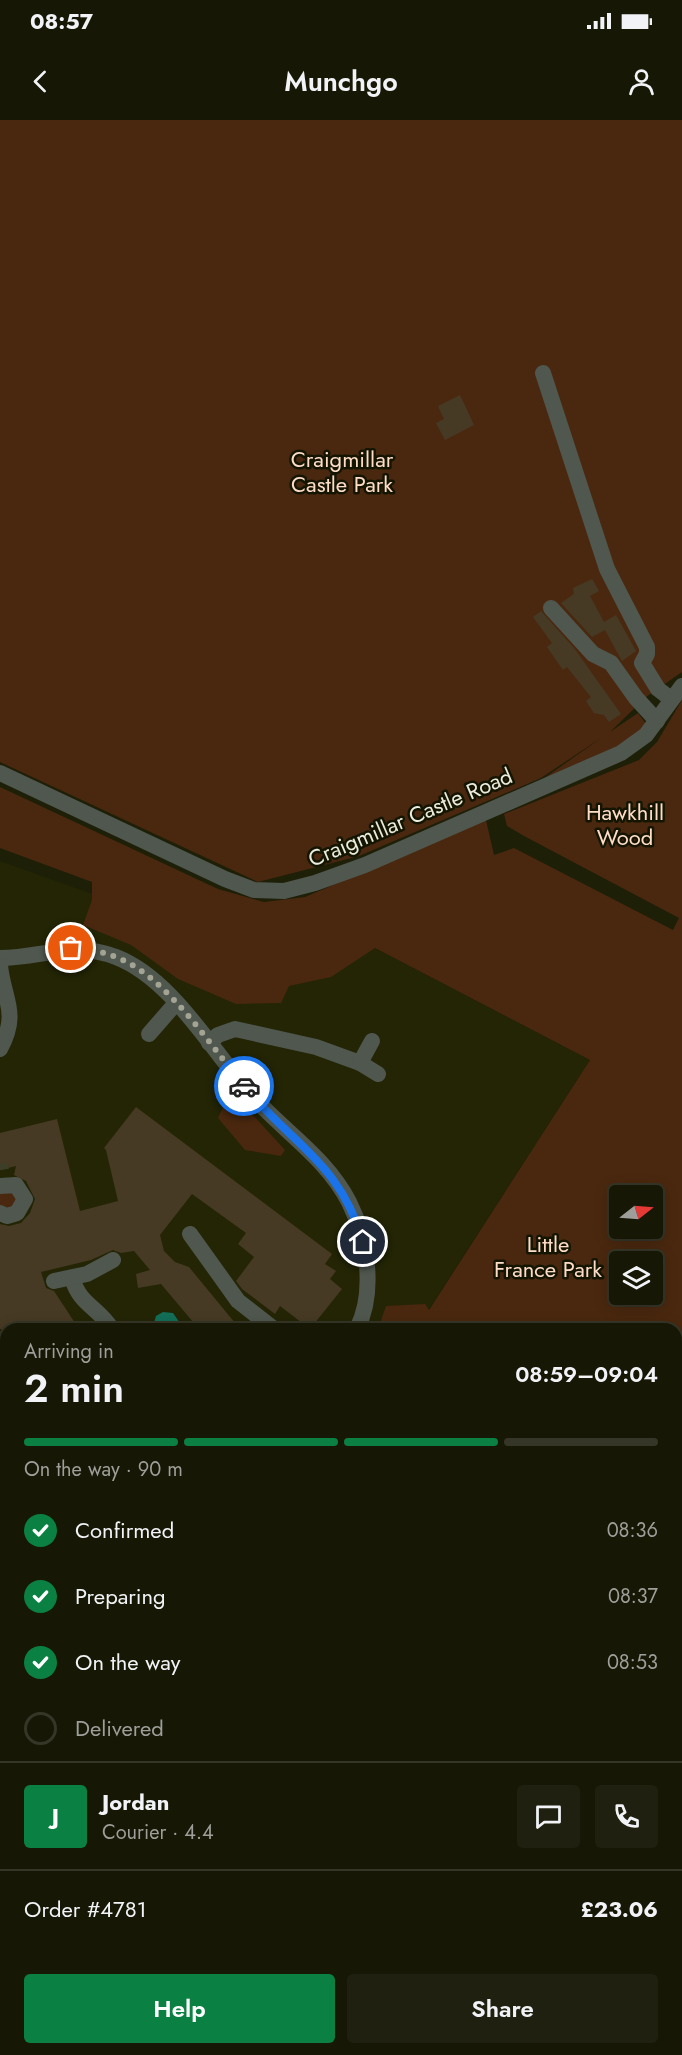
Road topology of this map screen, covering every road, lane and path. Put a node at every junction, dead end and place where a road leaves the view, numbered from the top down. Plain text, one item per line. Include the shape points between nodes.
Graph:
1 (543, 373) dead end
2 (551, 608) dead end
3 (682, 686) edge
4 (671, 699) junction
5 (657, 721) junction
6 (0, 773) edge
7 (0, 958) edge
8 (0, 965) edge
9 (176, 1003) junction
10 (149, 1034) dead end
11 (372, 1041) dead end
12 (209, 1043) junction
13 (0, 1049) edge
14 (360, 1063) junction
15 (378, 1074) dead end
16 (2, 1180) edge
17 (0, 1213) edge
18 (190, 1234) dead end
19 (113, 1260) dead end
20 (72, 1278) junction
21 (54, 1281) dead end
22 (108, 1323) edge
23 (266, 1323) edge
24 (359, 1323) edge

1 - 4 street via 607,569 647,647 642,663 658,689
2 - 5 street via 593,654 611,663
3 - 4 street, Craigmillar Castle Road
4 - 5 street, Craigmillar Castle Road
5 - 6 street, Craigmillar Castle Road via 646,735 621,753 365,865 284,891 254,890 225,879
7 - 9 street via 71,948 96,950 118,957 146,975
8 - 13 street via 10,1008
9 - 10 street
9 - 12 street
11 - 14 street
12 - 14 street via 235,1029 316,1047
12 - 24 street via 272,1117 327,1169 349,1203 366,1260 365,1302
14 - 15 street
16 - 17 street via 20,1188 24,1204 12,1215
18 - 23 street via 238,1301
19 - 20 street
20 - 21 street
20 - 22 street via 77,1295

